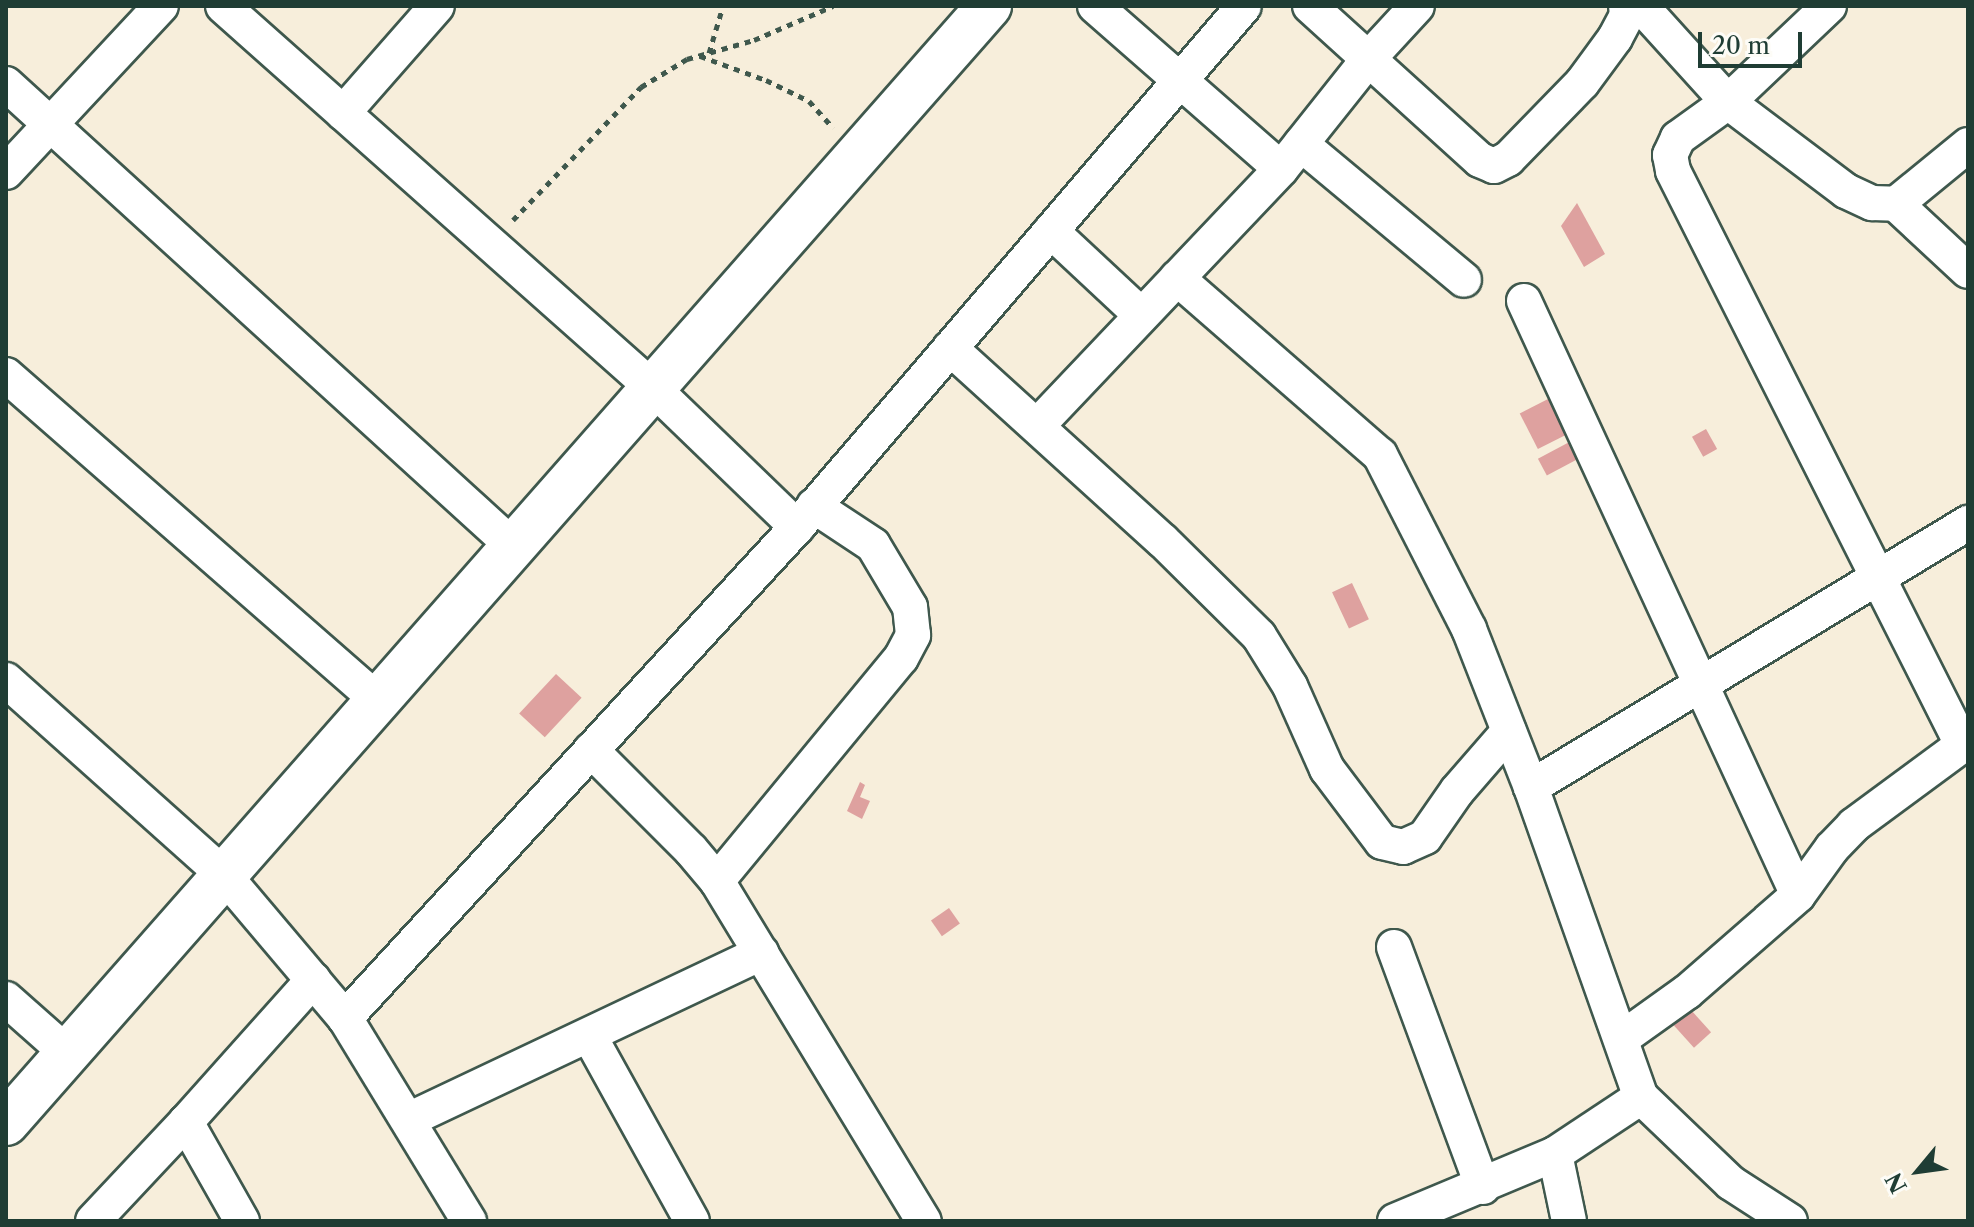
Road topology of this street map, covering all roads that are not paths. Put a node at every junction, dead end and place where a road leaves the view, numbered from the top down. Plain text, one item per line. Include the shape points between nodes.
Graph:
1 (161, 6) edge
2 (223, 6) edge
3 (437, 6) edge
4 (989, 6) edge
5 (1095, 6) edge
6 (1244, 6) edge
7 (1310, 6) edge
8 (1417, 6) edge
9 (1626, 6) edge
10 (1641, 6) edge
11 (1829, 6) edge
12 (1370, 57) junction
13 (1180, 81) junction
14 (6, 84) edge
15 (1728, 102) junction
16 (343, 113) junction
17 (51, 125) junction
18 (1968, 145) edge
19 (1291, 156) junction
20 (6, 172) edge
21 (1896, 204) junction
22 (1051, 231) junction
23 (1968, 271) edge
24 (1177, 278) junction
25 (1464, 280) dead end
26 (1524, 301) dead end
27 (1141, 315) junction
28 (950, 348) junction
29 (6, 375) edge
30 (654, 389) junction
31 (1038, 425) junction
32 (806, 516) junction
33 (1968, 523) edge
34 (514, 547) junction
35 (1879, 577) junction
36 (6, 680) edge
37 (1699, 685) junction
38 (378, 701) junction
39 (1509, 731) junction
40 (1965, 743) edge
41 (591, 750) junction
42 (1531, 787) junction
43 (224, 875) junction
44 (717, 881) junction
45 (1798, 895) junction
46 (1394, 947) dead end
47 (762, 953) junction
48 (313, 980) junction
49 (6, 999) edge
50 (345, 1018) junction
51 (590, 1037) junction
52 (1621, 1039) junction
53 (67, 1053) junction
54 (1641, 1097) junction
55 (408, 1120) junction
56 (186, 1122) junction
57 (6, 1123) edge
58 (1555, 1154) junction
59 (1483, 1187) junction
60 (93, 1221) edge
61 (242, 1221) edge
62 (469, 1221) edge
63 (692, 1221) edge
64 (924, 1221) edge
65 (1395, 1221) edge
66 (1569, 1221) edge
67 (1790, 1221) edge

1 - 17 street
2 - 16 street
3 - 16 street
4 - 30 street
5 - 13 street
6 - 13 street
7 - 12 street
8 - 12 street
9 - 12 street via 1615,38 1582,83 1508,159 1494,166 1480,160
10 - 15 street
11 - 15 street
12 - 19 street
13 - 19 street
13 - 22 street
14 - 17 street
15 - 21 street via 1846,191 1872,203
15 - 35 street via 1678,138 1670,155 1673,171
16 - 30 street
17 - 20 street
17 - 34 street
18 - 21 street
19 - 24 street
19 - 25 street
21 - 23 street
22 - 27 street
22 - 28 street
24 - 27 street
24 - 39 street via 1380,455 1469,629
26 - 37 street
27 - 31 street
28 - 31 street
28 - 32 street
29 - 38 street
30 - 32 street
30 - 34 street
31 - 39 street via 1259,636 1290,686 1327,769 1382,842 1403,847 1425,837
32 - 41 street
32 - 44 street via 873,545 910,607 913,635 901,658
33 - 35 street
34 - 38 street
35 - 37 street
35 - 40 street
36 - 43 street
37 - 42 street
37 - 45 street
38 - 43 street
39 - 42 street
40 - 45 street via 1854,825
41 - 44 street
41 - 50 street
42 - 52 street
43 - 48 street
43 - 53 street
44 - 47 street
45 - 52 street via 1687,992
46 - 59 street
47 - 51 street
47 - 64 street
48 - 50 street
48 - 56 street
49 - 53 street
50 - 55 street
51 - 55 street
51 - 63 street
52 - 54 street
53 - 57 street
54 - 58 street
54 - 67 street via 1731,1183
55 - 62 street
56 - 60 street
56 - 61 street
58 - 59 street
58 - 66 street
59 - 65 street

